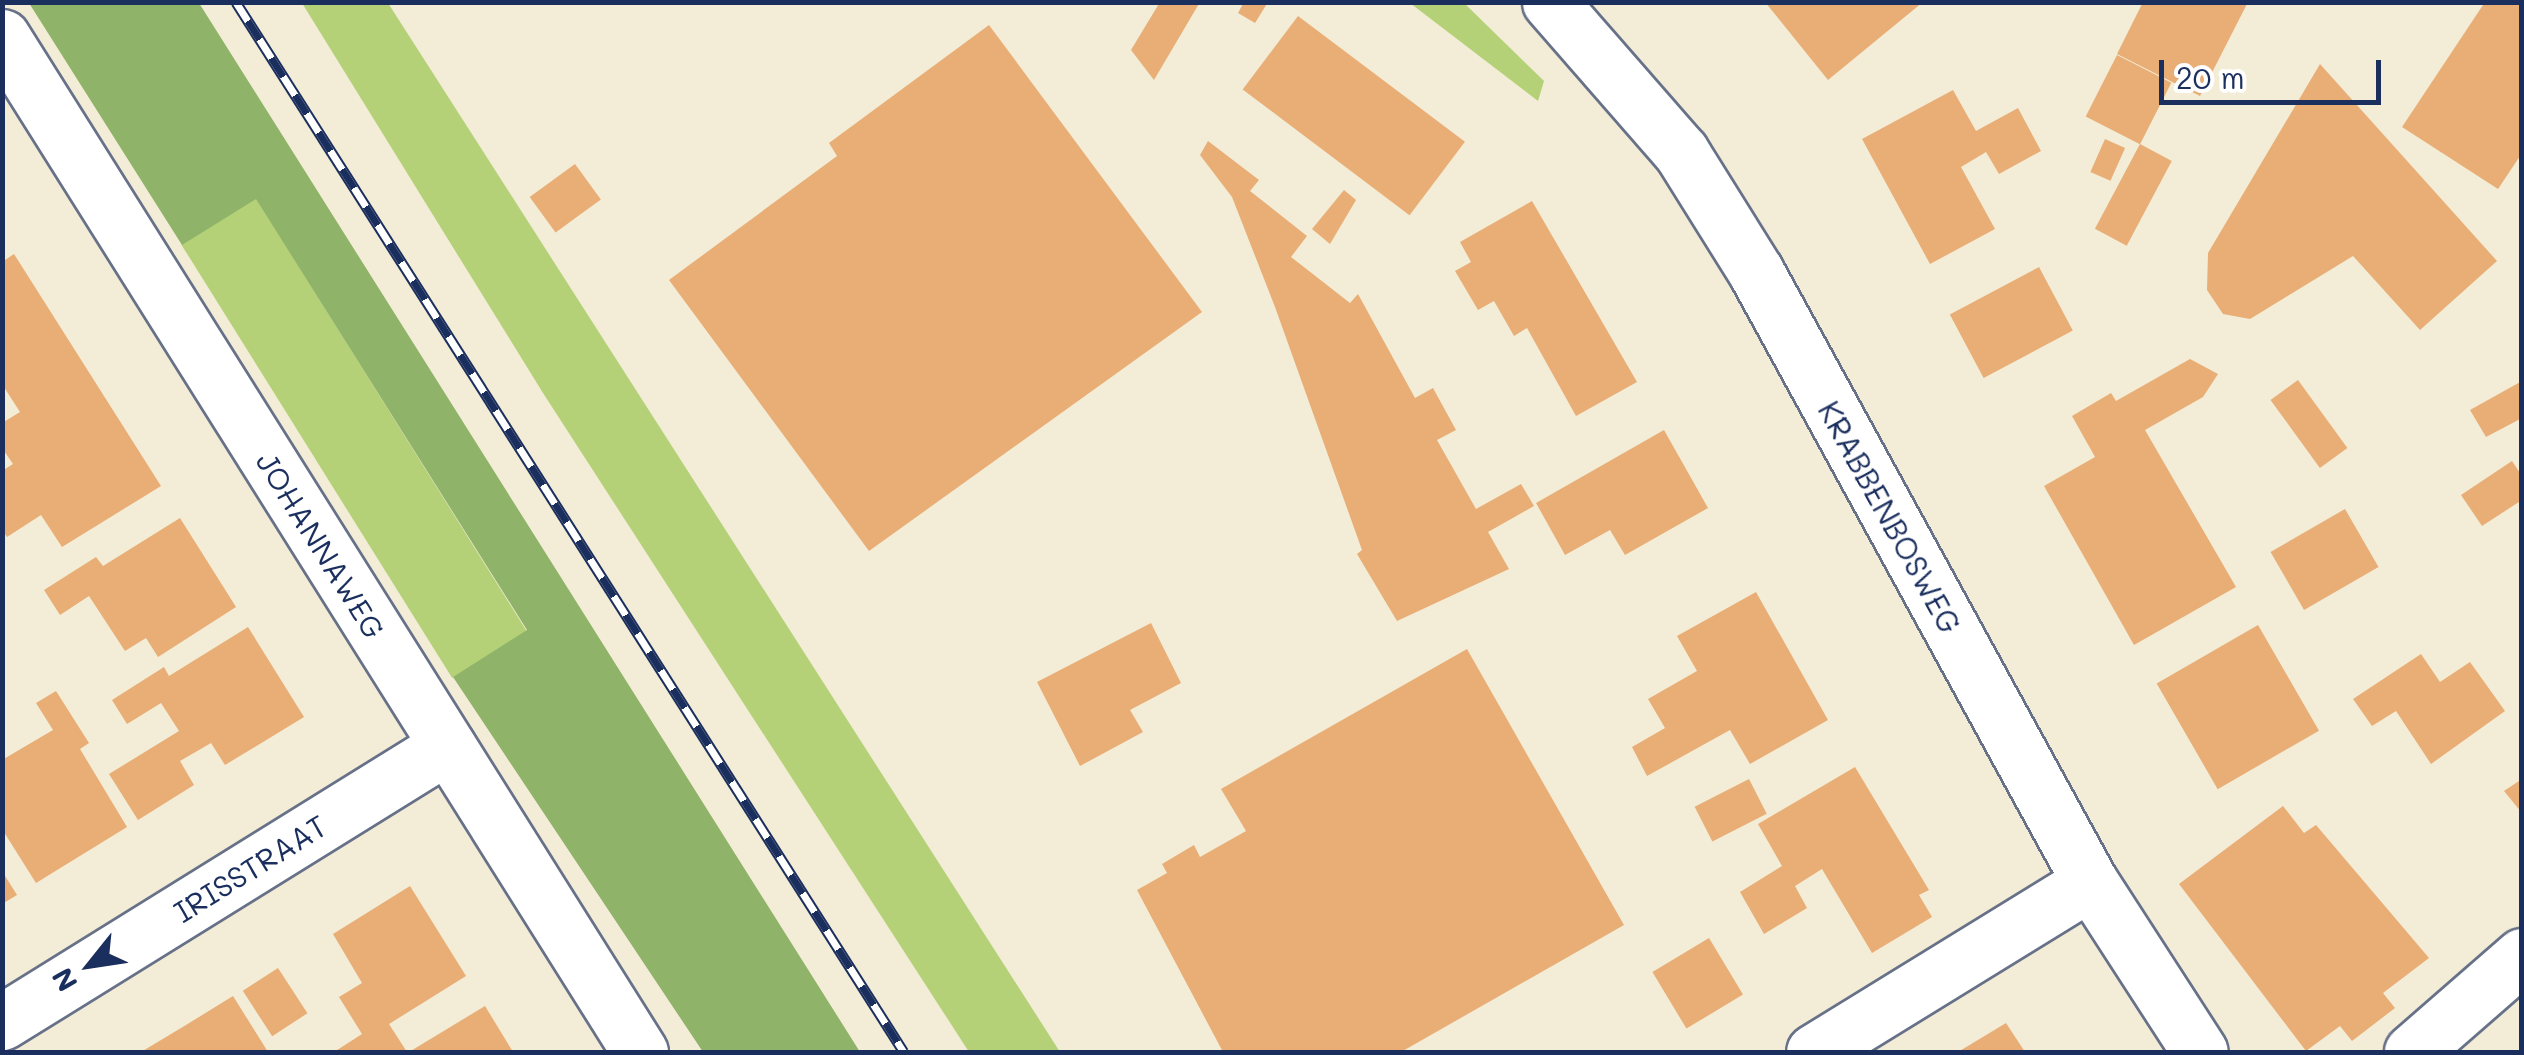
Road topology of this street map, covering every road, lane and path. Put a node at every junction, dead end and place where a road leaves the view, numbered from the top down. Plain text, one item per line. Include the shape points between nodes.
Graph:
1 (1550, 2) edge
2 (2, 37) edge
3 (20, 104) edge
4 (448, 746) junction
5 (2090, 882) junction
6 (2522, 956) edge
7 (2, 1022) edge
8 (640, 1052) edge
9 (1814, 1052) edge
10 (2200, 1052) edge
11 (2412, 1052) edge

1 - 5 street, KRABBENBOSWEG via 1681,152 1756,272
2 - 3 street, JOHANNAWEG
3 - 4 street, JOHANNAWEG
4 - 7 street, IRISSTRAAT
4 - 8 street, JOHANNAWEG
5 - 9 street
5 - 10 street, KRABBENBOSWEG
6 - 11 street

